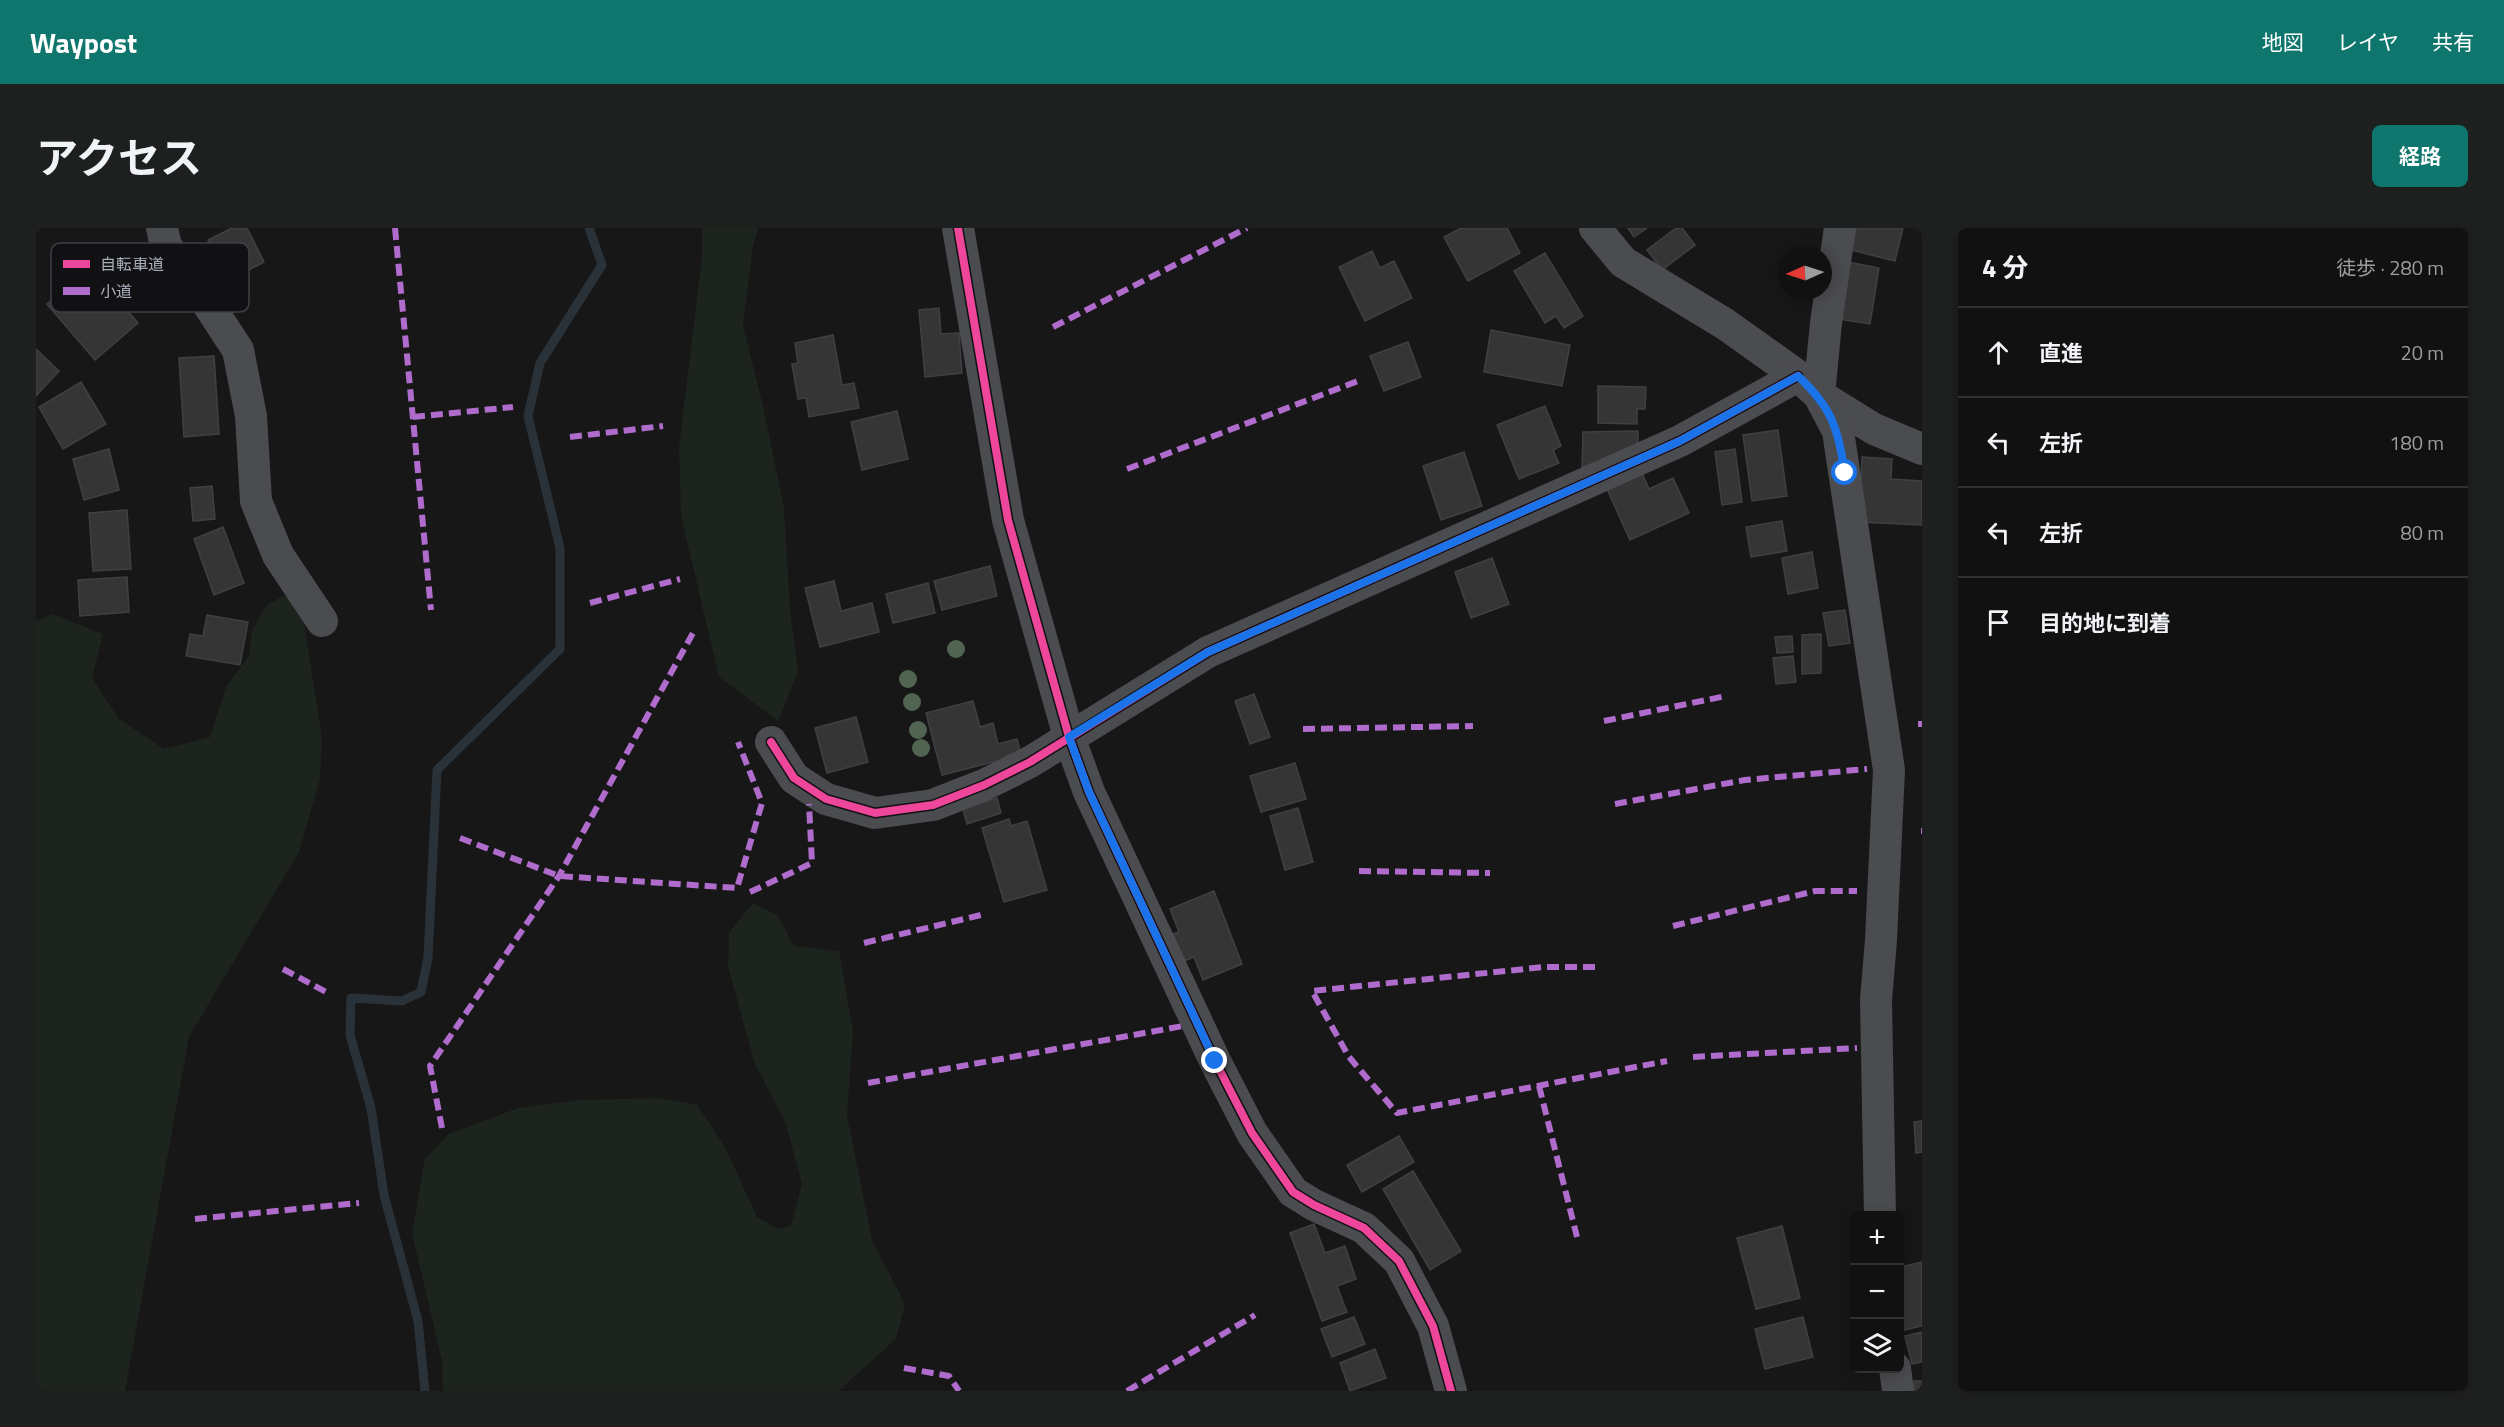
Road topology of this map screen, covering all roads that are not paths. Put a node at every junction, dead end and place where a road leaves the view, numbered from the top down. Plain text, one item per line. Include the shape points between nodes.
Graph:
1 (162, 228) edge
2 (958, 228) edge
3 (1595, 228) edge
4 (1840, 228) edge
5 (165, 243) edge
6 (213, 312) edge
7 (1808, 386) junction
8 (1922, 449) edge
9 (322, 621) dead end
10 (1069, 737) junction
11 (771, 742) dead end
12 (1880, 1211) edge
13 (1896, 1373) edge
14 (1451, 1391) edge
15 (1898, 1391) edge

1 - 5 street
2 - 10 street via 1008,520
3 - 7 street via 1623,262 1725,324
4 - 7 street via 1826,323
6 - 9 street via 238,350 251,416 256,501 278,555
7 - 8 street via 1874,429
7 - 10 street via 1208,652
7 - 12 street via 1838,430 1889,770 1876,1000
10 - 11 street via 1030,762 974,789 933,805 875,813 826,798 794,778
10 - 14 street via 1089,792 1252,1133 1293,1192 1364,1228 1399,1261 1433,1326
13 - 15 street

